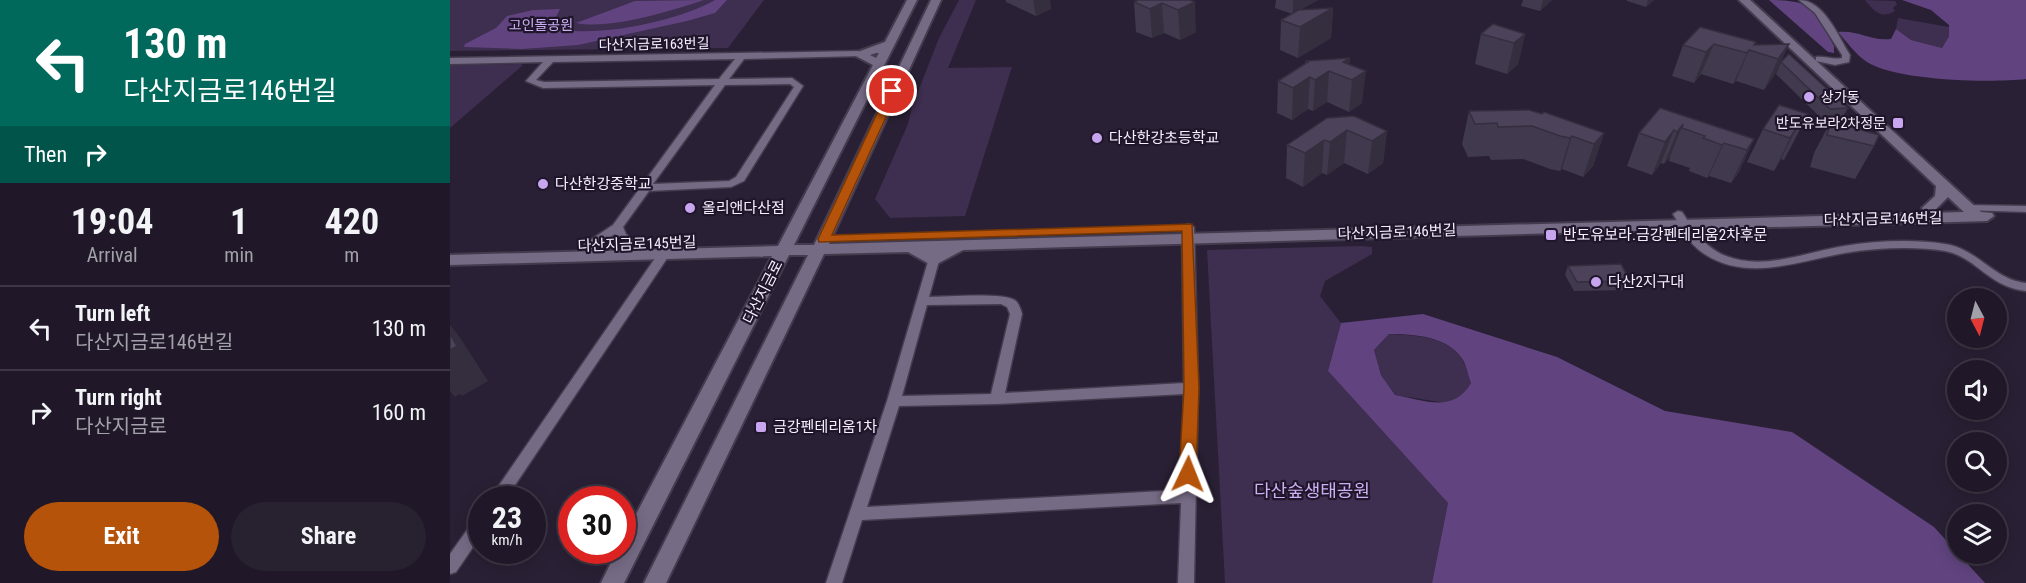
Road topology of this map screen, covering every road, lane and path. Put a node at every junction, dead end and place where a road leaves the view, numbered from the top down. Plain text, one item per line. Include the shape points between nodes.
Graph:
1 (912, 0) edge
2 (936, 0) edge
3 (1744, 0) edge
4 (1755, 0) edge
5 (1803, 0) edge
6 (891, 43) junction
7 (858, 54) junction
8 (741, 56) junction
9 (1819, 59) junction
10 (550, 60) junction
11 (450, 61) edge
12 (880, 64) junction
13 (723, 81) junction
14 (1943, 185) junction
15 (644, 188) junction
16 (1929, 208) junction
17 (2026, 209) edge
18 (1977, 212) junction
19 (2026, 215) edge
20 (1682, 219) junction
21 (617, 227) junction
22 (1188, 233) junction
23 (631, 244) junction
24 (821, 245) junction
25 (960, 245) junction
26 (590, 246) junction
27 (787, 246) junction
28 (912, 247) junction
29 (450, 250) edge
30 (664, 254) junction
31 (450, 260) edge
32 (933, 261) junction
33 (2026, 287) edge
34 (923, 301) junction
35 (1191, 388) junction
36 (997, 399) junction
37 (894, 401) junction
38 (506, 486) edge
39 (1187, 496) junction
40 (857, 514) junction
41 (468, 541) edge
42 (450, 567) edge
43 (612, 583) edge
44 (655, 583) edge
45 (834, 583) edge
46 (1186, 583) edge

1 - 6 street, 다산지금로
2 - 24 street, 다산지금로
3 - 14 street, 다산지금로146번길
4 - 9 street
5 - 9 street via 1818,11 1846,56 1840,62
6 - 7 street
6 - 12 street, 다산지금로
7 - 8 street, 다산지금로163번길
7 - 12 street
8 - 10 street, 다산지금로163번길
8 - 13 street
9 - 18 street
10 - 11 street, 다산지금로163번길
10 - 13 street via 530,81 543,85
12 - 27 street, 다산지금로
13 - 15 street
13 - 15 street via 792,81 799,86 740,179 731,184
14 - 16 street via 1941,199
14 - 18 street, 다산지금로146번길
15 - 21 street
16 - 18 street, 다산지금로146번길
16 - 20 street, 다산지금로146번길
17 - 18 street, 다산지금로146번길
18 - 19 street, 다산지금로146번길
18 - 20 street, 다산지금로146번길
20 - 22 street, 다산지금로146번길
20 - 33 street via 1705,249 1744,265 1767,266 1865,247 1941,247 1973,257 1999,280 2014,287
21 - 23 street
21 - 26 street
22 - 24 street, 다산지금로146번길
22 - 25 street, 다산지금로146번길
22 - 35 street
23 - 26 street, 다산지금로145번길
23 - 27 street, 다산지금로145번길
24 - 27 street, 다산지금로145번길
24 - 28 street, 다산지금로146번길
24 - 44 street, 다산지금로
25 - 28 street, 다산지금로146번길
25 - 32 street
26 - 29 street, 다산지금로145번길
27 - 30 street, 다산지금로145번길
27 - 43 street, 다산지금로
28 - 32 street
30 - 31 street, 다산지금로145번길
30 - 38 street
32 - 34 street
34 - 36 street via 1003,300 1012,304 1016,314
34 - 37 street
35 - 36 street
35 - 39 street
36 - 37 street
37 - 40 street
39 - 40 street
39 - 46 street
40 - 45 street
41 - 42 street

